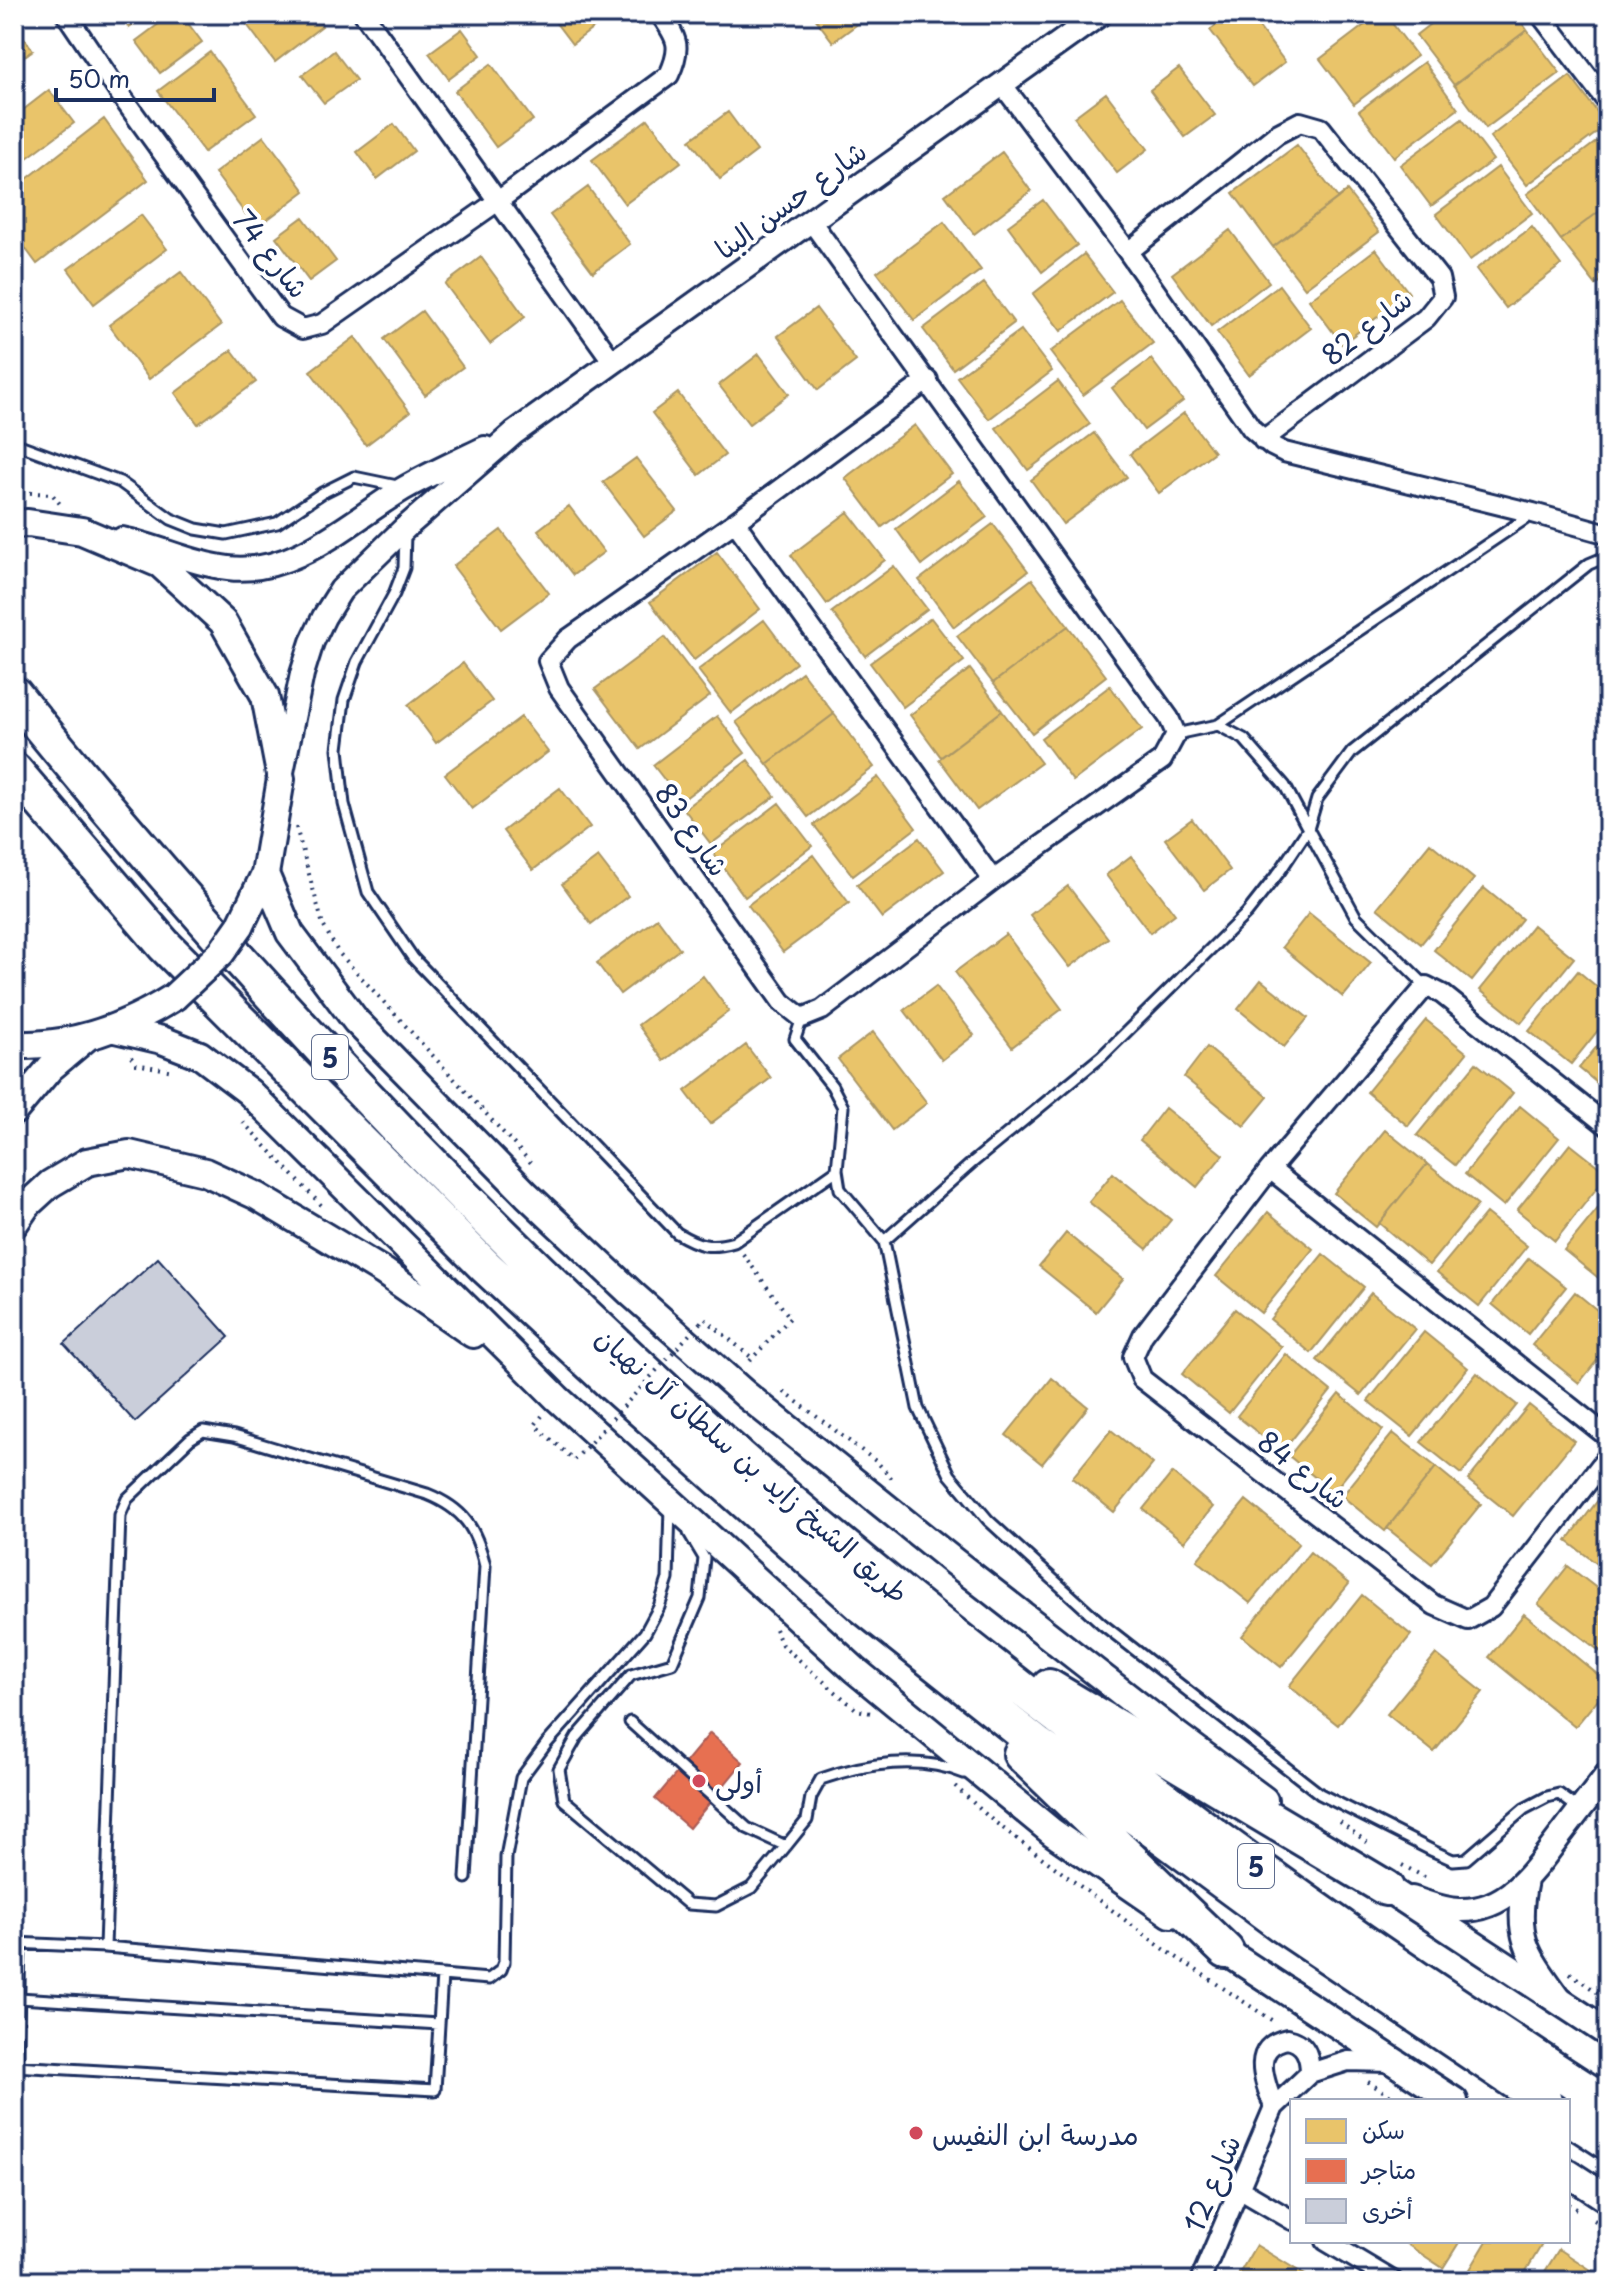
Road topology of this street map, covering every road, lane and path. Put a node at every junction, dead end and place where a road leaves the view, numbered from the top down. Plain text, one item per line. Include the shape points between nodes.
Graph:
1 (66, 14) edge
2 (364, 14) edge
3 (660, 14) edge
4 (1100, 14) edge
5 (1540, 14) edge
6 (1002, 84) junction
7 (1608, 103) edge
8 (498, 201) junction
9 (811, 221) junction
10 (1128, 252) junction
11 (613, 362) junction
12 (928, 380) junction
13 (514, 433) junction
14 (1263, 440) junction
15 (14, 443) edge
16 (405, 488) junction
17 (1533, 513) junction
18 (735, 522) junction
19 (14, 524) edge
20 (405, 528) junction
21 (82, 531) junction
22 (1608, 534) edge
23 (1608, 556) edge
24 (14, 694) edge
25 (1218, 725) junction
26 (1176, 734) junction
27 (14, 770) edge
28 (281, 779) junction
29 (295, 823) dead end
30 (1308, 829) junction
31 (265, 874) junction
32 (993, 880) junction
33 (1426, 986) junction
34 (802, 1018) junction
35 (115, 1029) junction
36 (87, 1037) junction
37 (14, 1045) edge
38 (14, 1111) edge
39 (234, 1112) dead end
40 (1608, 1126) edge
41 (534, 1166) dead end
42 (1270, 1169) junction
43 (837, 1170) junction
44 (330, 1215) dead end
45 (14, 1224) edge
46 (884, 1241) junction
47 (734, 1242) junction
48 (692, 1321) dead end
49 (703, 1331) dead end
50 (735, 1357) dead end
51 (751, 1369) dead end
52 (777, 1388) dead end
53 (551, 1406) junction
54 (1608, 1437) edge
55 (1608, 1456) edge
56 (898, 1485) dead end
57 (671, 1503) junction
58 (863, 1606) junction
59 (919, 1609) junction
60 (630, 1722) dead end
61 (1608, 1773) edge
62 (995, 1785) junction
63 (1579, 1809) junction
64 (1338, 1821) dead end
65 (786, 1846) junction
66 (1375, 1848) dead end
67 (1393, 1876) junction
68 (466, 1878) dead end
69 (1526, 1880) junction
70 (1434, 1882) dead end
71 (17, 1943) edge
72 (105, 1947) junction
73 (1226, 1951) junction
74 (1562, 1967) dead end
75 (442, 1975) junction
76 (19, 1998) junction
77 (1608, 2000) edge
78 (1565, 2005) junction
79 (439, 2024) junction
80 (1608, 2033) edge
81 (1393, 2062) junction
82 (16, 2066) edge
83 (1310, 2073) junction
84 (1451, 2099) edge
85 (1541, 2099) edge
86 (1608, 2104) edge
87 (1274, 2107) junction
88 (1570, 2117) edge
89 (1608, 2142) edge
90 (1570, 2174) edge
91 (1239, 2189) junction
92 (1608, 2199) edge
93 (1290, 2219) edge
94 (1329, 2243) edge
95 (1200, 2281) edge
96 (1393, 2281) edge

1 - 8 street, شارع 74 via 281,317 303,329 322,324
2 - 8 street
3 - 8 street, شارع 74 via 674,34 678,54 669,75
4 - 6 street, شارع حسن البنا
5 - 7 street
6 - 9 street, شارع حسن البنا
6 - 10 street
8 - 11 street
9 - 11 street, شارع حسن البنا
9 - 12 street
10 - 14 street
10 - 14 street, شارع 82 via 1277,134 1300,122 1321,128 1439,278 1443,297 1426,318
11 - 13 street, شارع حسن البنا
12 - 18 street, شارع 83
12 - 26 street
13 - 16 street, شارع حسن البنا
13 - 20 street, شارع حسن البنا
14 - 17 street via 1284,452
15 - 16 lane via 120,482 171,519 226,534 277,523 354,477
16 - 21 street, شارع حسن البنا via 307,551 251,568 200,563
17 - 22 street
17 - 25 lane
18 - 32 street
18 - 34 street, شارع 83 via 568,639 548,661 559,688 773,990
19 - 21 main road
20 - 28 street, شارع حسن البنا via 341,590 324,617 298,688
20 - 47 lane via 404,568 357,662 344,700 338,749 344,804 368,892 413,958 677,1233 715,1247
21 - 28 main road via 160,564 223,622 265,696
23 - 30 lane via 1589,564 1352,752 1317,799
24 - 59 highway, طريق الشيخ زايد بن سلطان آل نهيان / 5 via 261,985 565,1298
25 - 26 lane
25 - 30 lane via 1244,739 1285,786
26 - 32 street via 1162,760
27 - 58 highway, طريق الشيخ زايد بن سلطان آل نهيان / 5 via 164,945 474,1256
28 - 31 main road
29 - 41 path via 323,925 338,952
30 - 33 lane via 1356,917
30 - 46 lane via 1247,913 1102,1056
31 - 35 main road, bridge via 221,953 174,997
31 - 67 main road via 290,933 356,1021 633,1295 745,1394 1179,1737
32 - 34 street via 822,1010
33 - 40 street
33 - 42 street, شارع 84
34 - 43 lane via 795,1039 843,1107
35 - 36 main road
35 - 53 main road via 200,1055 249,1092
36 - 37 main road
36 - 38 main road via 50,1068
39 - 44 path
42 - 54 street
42 - 55 street, شارع 84 via 1143,1335 1133,1357 1142,1379 1434,1605 1468,1620 1491,1607
43 - 46 lane via 840,1189
43 - 47 lane
45 - 53 main road via 50,1184 87,1162 129,1154 205,1172 257,1196 384,1272 452,1318
46 - 63 lane via 918,1408 950,1475 988,1520 1102,1624 1320,1794 1453,1860 1466,1859 1524,1809 1547,1797 1559,1794
47 - 53 path, bridge via 790,1318 752,1358 704,1318 574,1460 535,1425
48 - 49 path
50 - 51 path
52 - 56 path via 877,1462
53 - 57 main road
57 - 62 main road via 855,1670
57 - 65 lane via 704,1558 700,1598 672,1663 631,1675 577,1737 559,1769 564,1800 688,1904 716,1906 751,1888
57 - 75 lane via 668,1579 645,1633 521,1778 506,1857 501,1970 489,1979
58 - 73 highway
58 - 85 highway, طريق الشيخ زايد بن سلطان آل نهيان / 5 via 1038,1745 1282,1925
59 - 67 highway
59 - 86 highway, طريق الشيخ زايد بن سلطان آل نهيان / 5 via 1350,1934
60 - 65 lane via 747,1828
61 - 63 street
62 - 65 lane via 934,1764 908,1762 835,1774 821,1779 807,1820
62 - 73 main road via 1052,1832
63 - 69 street
64 - 66 path
67 - 69 street via 1448,1909 1462,1910 1504,1898
67 - 70 path
67 - 78 main road
68 - 72 lane via 485,1566 479,1539 452,1508 427,1494 203,1431 127,1499 120,1515
69 - 78 street via 1520,1917 1524,1942
71 - 72 lane
71 - 76 lane
72 - 75 lane
73 - 81 main road
74 - 77 path
75 - 79 lane
76 - 79 lane
76 - 82 lane
78 - 80 main road
79 - 82 lane via 435,2090
81 - 83 street, شارع 12 via 1348,2061
81 - 84 main road
83 - 87 street, شارع 12
83 - 87 street via 1301,2045 1287,2039 1273,2044 1262,2070
87 - 91 street, شارع 12
88 - 89 highway
90 - 92 main road
91 - 93 street
91 - 95 street, شارع 12
94 - 96 street

